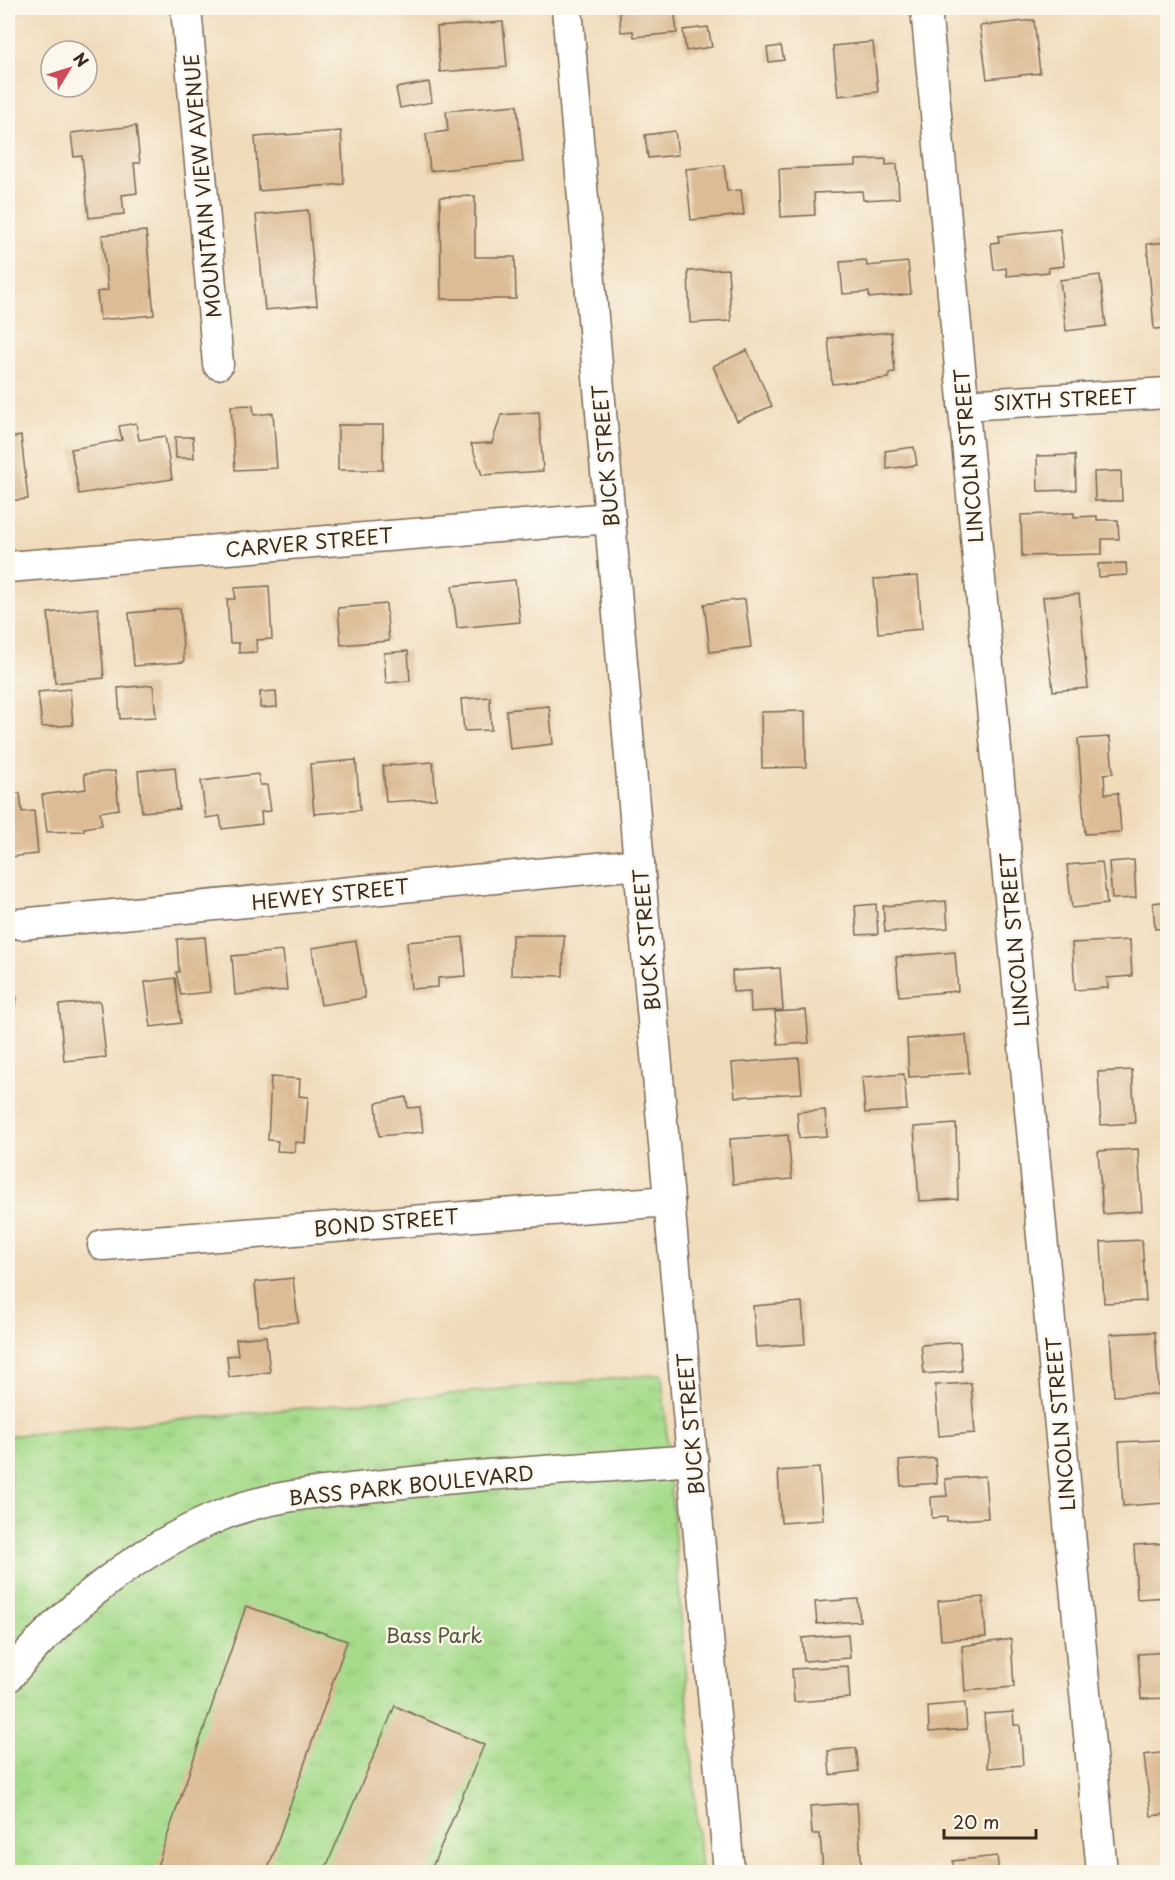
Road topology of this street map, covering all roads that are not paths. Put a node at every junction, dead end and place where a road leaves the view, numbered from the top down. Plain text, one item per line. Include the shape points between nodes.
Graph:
1 (186, 8) edge
2 (567, 8) edge
3 (926, 8) edge
4 (218, 364) dead end
5 (1167, 393) edge
6 (963, 405) junction
7 (610, 518) junction
8 (8, 567) edge
9 (639, 864) junction
10 (20, 924) dead end
11 (669, 1200) junction
12 (103, 1245) dead end
13 (693, 1460) junction
14 (8, 1677) edge
15 (729, 1872) edge
16 (1102, 1872) edge

1 - 4 street, MOUNTAIN VIEW AVENUE
2 - 7 street, BUCK STREET
3 - 6 street, LINCOLN STREET
5 - 6 street, SIXTH STREET
6 - 16 street, LINCOLN STREET
7 - 8 street, CARVER STREET
7 - 9 street, BUCK STREET
9 - 10 street, HEWEY STREET
9 - 11 street, BUCK STREET
11 - 12 street, BOND STREET
11 - 13 street, BUCK STREET
13 - 14 street, BASS PARK BOULEVARD via 403,1482 282,1497 224,1514 171,1538 92,1591
13 - 15 street, BUCK STREET

